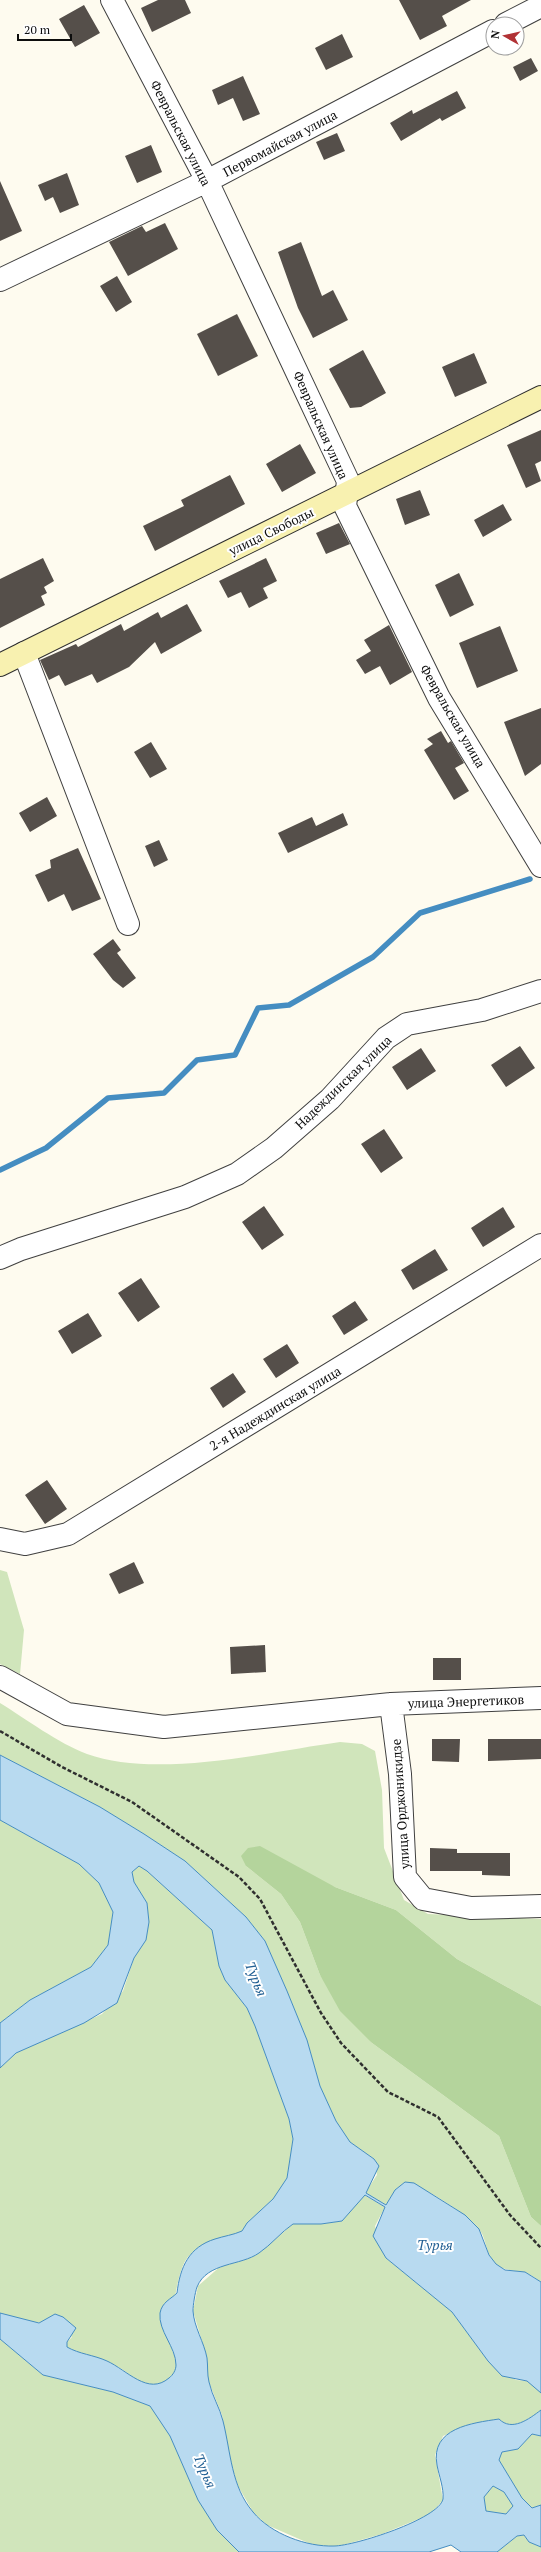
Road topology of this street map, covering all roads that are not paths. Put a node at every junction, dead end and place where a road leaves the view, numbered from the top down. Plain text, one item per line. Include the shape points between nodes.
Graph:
1 (112, 0) edge
2 (541, 6) edge
3 (522, 16) edge
4 (485, 35) edge
5 (207, 181) junction
6 (0, 280) edge
7 (541, 397) edge
8 (346, 494) junction
9 (24, 654) junction
10 (0, 665) edge
11 (541, 866) edge
12 (128, 924) dead end
13 (541, 991) edge
14 (541, 1245) edge
15 (0, 1258) edge
16 (0, 1539) edge
17 (0, 1677) edge
18 (541, 1698) edge
19 (391, 1704) junction
20 (541, 1906) edge

1 - 5 street, Февральская улица
2 - 3 street
4 - 5 street, Первомайская улица
5 - 6 street, Первомайская улица
5 - 8 street, Февральская улица via 348,480
7 - 8 main road, улица Свободы
8 - 9 main road, улица Свободы
8 - 11 street, Февральская улица via 345,506 439,698
9 - 10 main road, улица Свободы
9 - 12 street
13 - 15 street, Надеждинская улица via 482,1010 407,1024 386,1038 330,1099 280,1143 237,1174 185,1196 21,1248
14 - 16 street, 2-я Надеждинская улица via 68,1534 25,1544
17 - 19 street, улица Энергетиков via 67,1714 164,1727
18 - 19 street, улица Энергетиков
19 - 20 street, улица Орджоникидзе via 400,1774 405,1877 423,1899 471,1908

